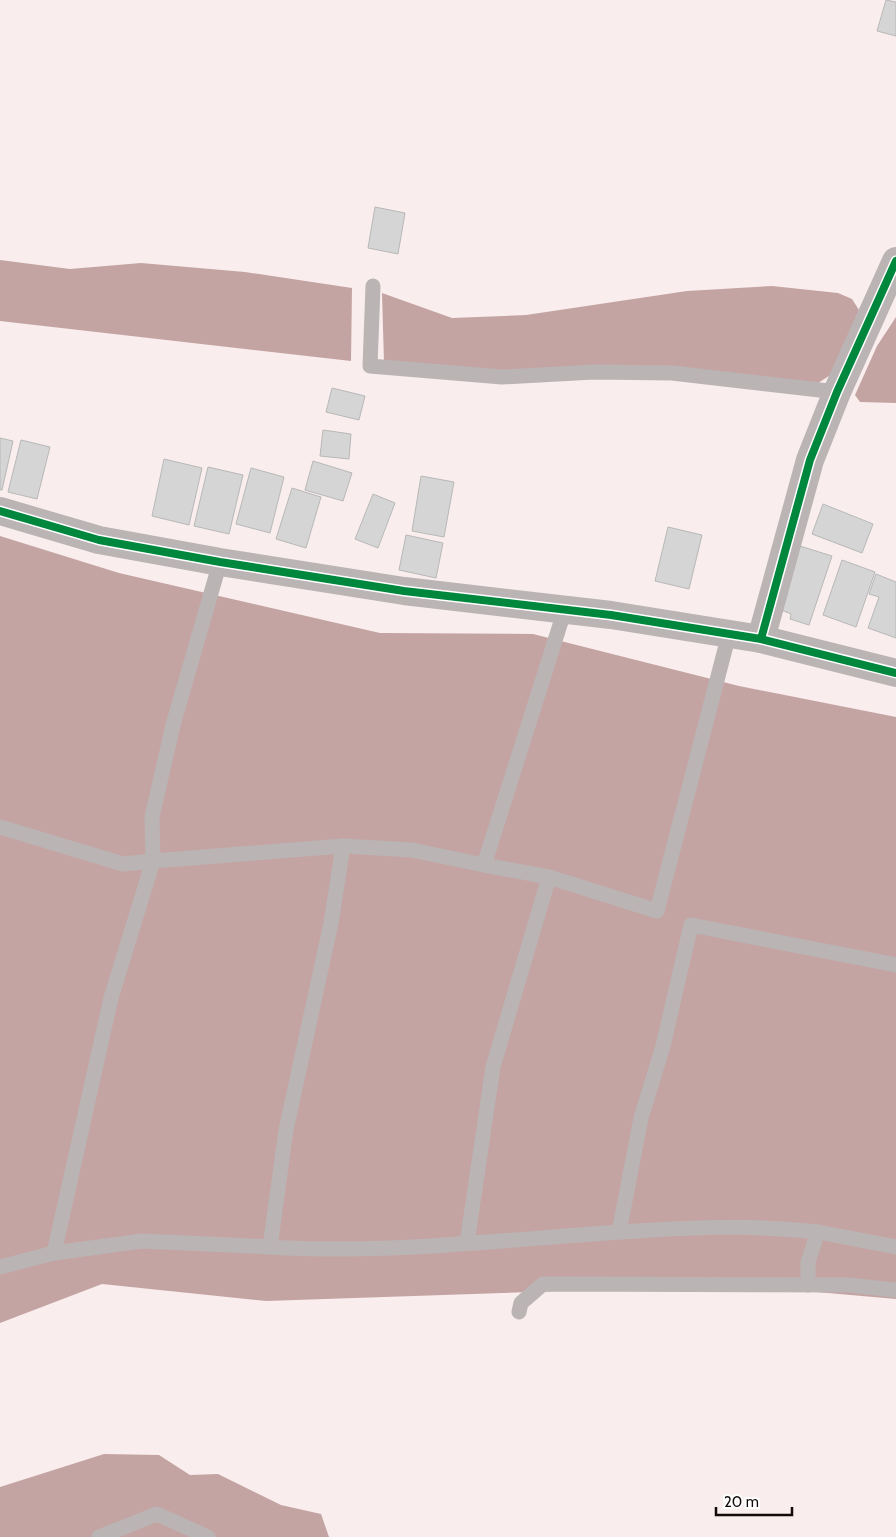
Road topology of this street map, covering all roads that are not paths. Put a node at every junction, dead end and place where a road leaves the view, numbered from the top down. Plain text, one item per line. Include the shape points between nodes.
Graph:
1 (896, 261) edge
2 (373, 286) dead end
3 (837, 392) junction
4 (0, 511) edge
5 (220, 562) junction
6 (565, 609) junction
7 (729, 634) junction
8 (761, 639) junction
9 (896, 673) edge
10 (0, 827) edge
11 (343, 846) junction
12 (153, 861) junction
13 (484, 865) junction
14 (550, 877) junction
15 (896, 965) edge
16 (620, 1232) junction
17 (818, 1232) junction
18 (467, 1243) junction
19 (270, 1247) junction
20 (896, 1247) edge
21 (54, 1253) junction
22 (0, 1267) edge
23 (808, 1285) junction
24 (896, 1290) edge
25 (519, 1312) dead end
26 (99, 1537) edge
27 (208, 1537) edge

1 - 3 street
2 - 3 lane via 370,366 502,377 594,372 672,373
3 - 8 street via 810,460
4 - 5 street via 99,540
5 - 6 street via 404,591
5 - 12 lane via 173,725 152,817
6 - 7 street
6 - 13 lane
7 - 8 street
7 - 14 lane via 657,911
8 - 9 street
10 - 12 lane via 123,864
11 - 12 lane
11 - 13 lane via 412,850
11 - 19 lane via 331,923 286,1130
12 - 21 lane via 111,998
13 - 14 lane
14 - 18 lane via 493,1067
15 - 16 lane via 691,925 663,1046 641,1118
16 - 17 lane via 716,1226
16 - 18 lane
17 - 20 lane
17 - 23 lane via 808,1262
18 - 19 lane via 304,1249
19 - 21 lane via 142,1241
21 - 22 lane
23 - 24 lane
23 - 25 lane via 543,1284 521,1303
26 - 27 lane via 157,1514

